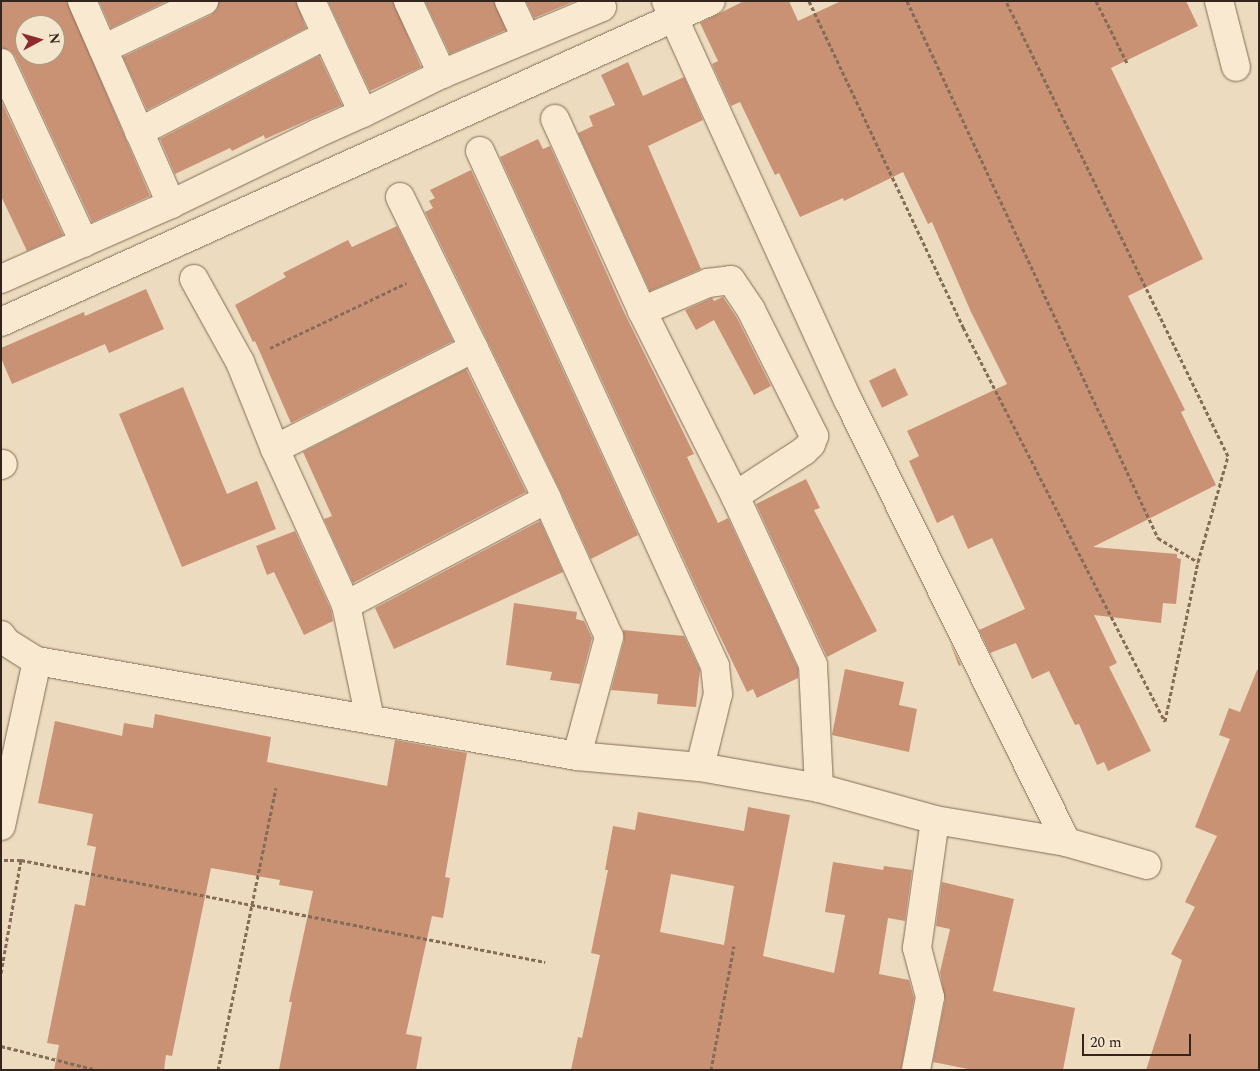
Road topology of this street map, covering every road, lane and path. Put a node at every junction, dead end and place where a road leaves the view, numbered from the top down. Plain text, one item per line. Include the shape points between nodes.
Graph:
1 (82, 1) edge
2 (204, 1) edge
3 (311, 1) edge
4 (408, 1) edge
5 (510, 1) edge
6 (599, 1) edge
7 (711, 1) edge
8 (809, 1) edge
9 (907, 1) edge
10 (1006, 1) edge
11 (1096, 1) edge
12 (1218, 1) edge
13 (670, 10) edge
14 (326, 35) junction
15 (526, 37) junction
16 (103, 49) junction
17 (1, 63) edge
18 (1127, 63) dead end
19 (1236, 67) dead end
20 (442, 74) junction
21 (363, 113) junction
22 (555, 119) dead end
23 (139, 132) junction
24 (480, 151) dead end
25 (400, 197) dead end
26 (171, 204) junction
27 (84, 243) junction
28 (436, 269) junction
29 (4, 271) edge
30 (194, 279) dead end
31 (642, 311) junction
32 (1, 322) edge
33 (474, 348) junction
34 (240, 362) junction
35 (275, 449) junction
36 (735, 496) junction
37 (547, 499) junction
38 (1198, 562) junction
39 (346, 605) junction
40 (1, 635) edge
41 (37, 661) junction
42 (370, 719) junction
43 (577, 756) junction
44 (700, 767) junction
45 (276, 788) dead end
46 (819, 788) junction
47 (935, 820) junction
48 (1, 826) edge
49 (1066, 842) junction
50 (1, 860) edge
51 (21, 860) junction
52 (1147, 866) dead end
53 (250, 905) junction
54 (734, 946) dead end
55 (545, 962) dead end
56 (1, 973) edge
57 (1, 1046) edge
58 (97, 1070) edge
59 (218, 1070) edge
60 (712, 1070) edge
61 (916, 1070) edge

1 - 16 street
2 - 16 street
3 - 14 street
4 - 20 street
5 - 15 street
6 - 15 street via 602,7
7 - 13 street
8 - 38 path via 963,327 1165,721
9 - 38 path via 1158,538
10 - 38 path via 1228,456
11 - 18 path
12 - 19 street
13 - 32 street
13 - 49 street via 848,400
14 - 21 street
14 - 23 street
15 - 20 street
16 - 23 street
17 - 27 street
20 - 21 street
21 - 26 street
22 - 31 street
23 - 26 street
24 - 44 street via 715,666 718,694
25 - 28 street
26 - 27 street
27 - 29 street
28 - 33 street
28 - 34 path
30 - 34 street
31 - 36 street
31 - 36 street via 708,283 731,280 751,310 814,436 804,451
33 - 35 street
33 - 37 street
34 - 35 street
35 - 39 street
36 - 46 street via 813,665
37 - 39 street
37 - 43 street via 609,637
39 - 42 street
40 - 41 street via 6,642
41 - 42 street
41 - 48 street
42 - 43 street
43 - 44 street
44 - 46 street
45 - 53 path
46 - 47 street
47 - 49 street
47 - 61 street via 917,948 930,997
49 - 52 street
50 - 51 path
51 - 53 path
51 - 56 path
53 - 55 path
53 - 59 path
54 - 60 path
57 - 58 path

